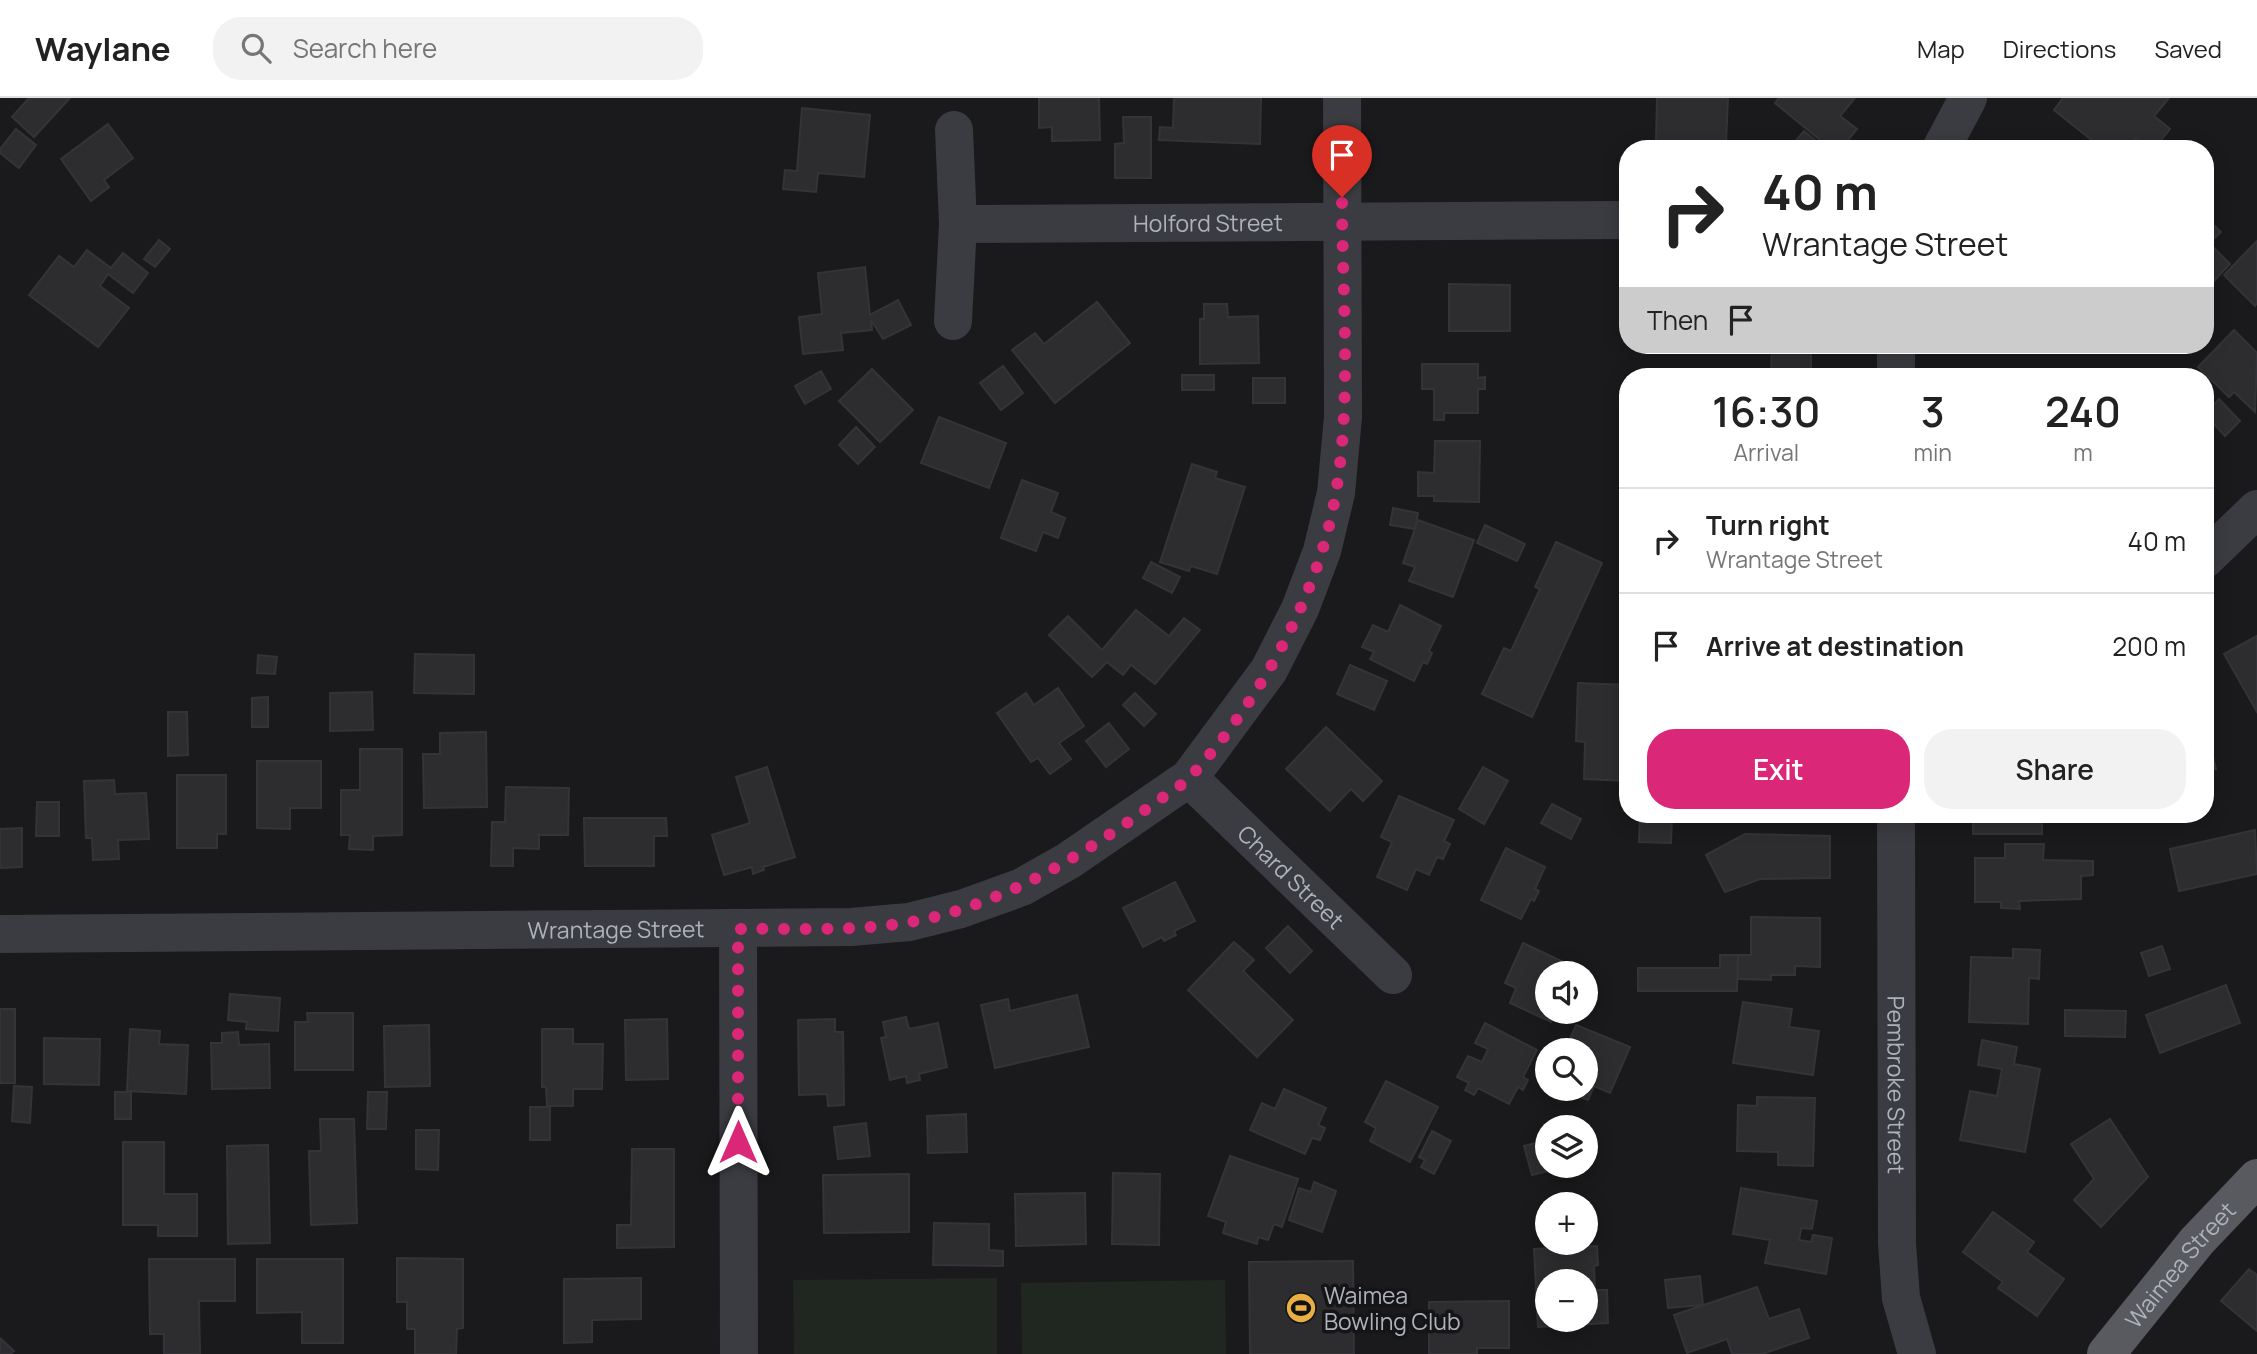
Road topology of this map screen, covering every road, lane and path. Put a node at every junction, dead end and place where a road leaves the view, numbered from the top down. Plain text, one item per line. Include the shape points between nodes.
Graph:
1 (1342, 98) edge
2 (1968, 98) edge
3 (954, 130) dead end
4 (1946, 140) edge
5 (1619, 220) edge
6 (1342, 222) junction
7 (958, 224) junction
8 (953, 321) dead end
9 (2257, 509) edge
10 (2214, 550) edge
11 (1189, 778) junction
12 (1896, 823) edge
13 (738, 929) junction
14 (0, 934) edge
15 (1393, 975) dead end
16 (2257, 1178) edge
17 (739, 1354) edge
18 (1917, 1354) edge
19 (2106, 1354) edge

1 - 6 street, Wrantage Street
2 - 4 street
3 - 7 street
5 - 6 street, Holford Street
6 - 7 street, Holford Street
6 - 11 street, Wrantage Street via 1343,417 1336,493 1322,551 1300,609 1269,670
7 - 8 street
9 - 10 street
11 - 13 street, Wrantage Street via 1068,861 1022,887 961,909 898,923
11 - 15 street, Chard Street
12 - 18 street, Pembroke Street via 1896,1242 1901,1298
13 - 14 street, Wrantage Street
13 - 17 street
16 - 19 main road, Waimea Street via 2197,1241

